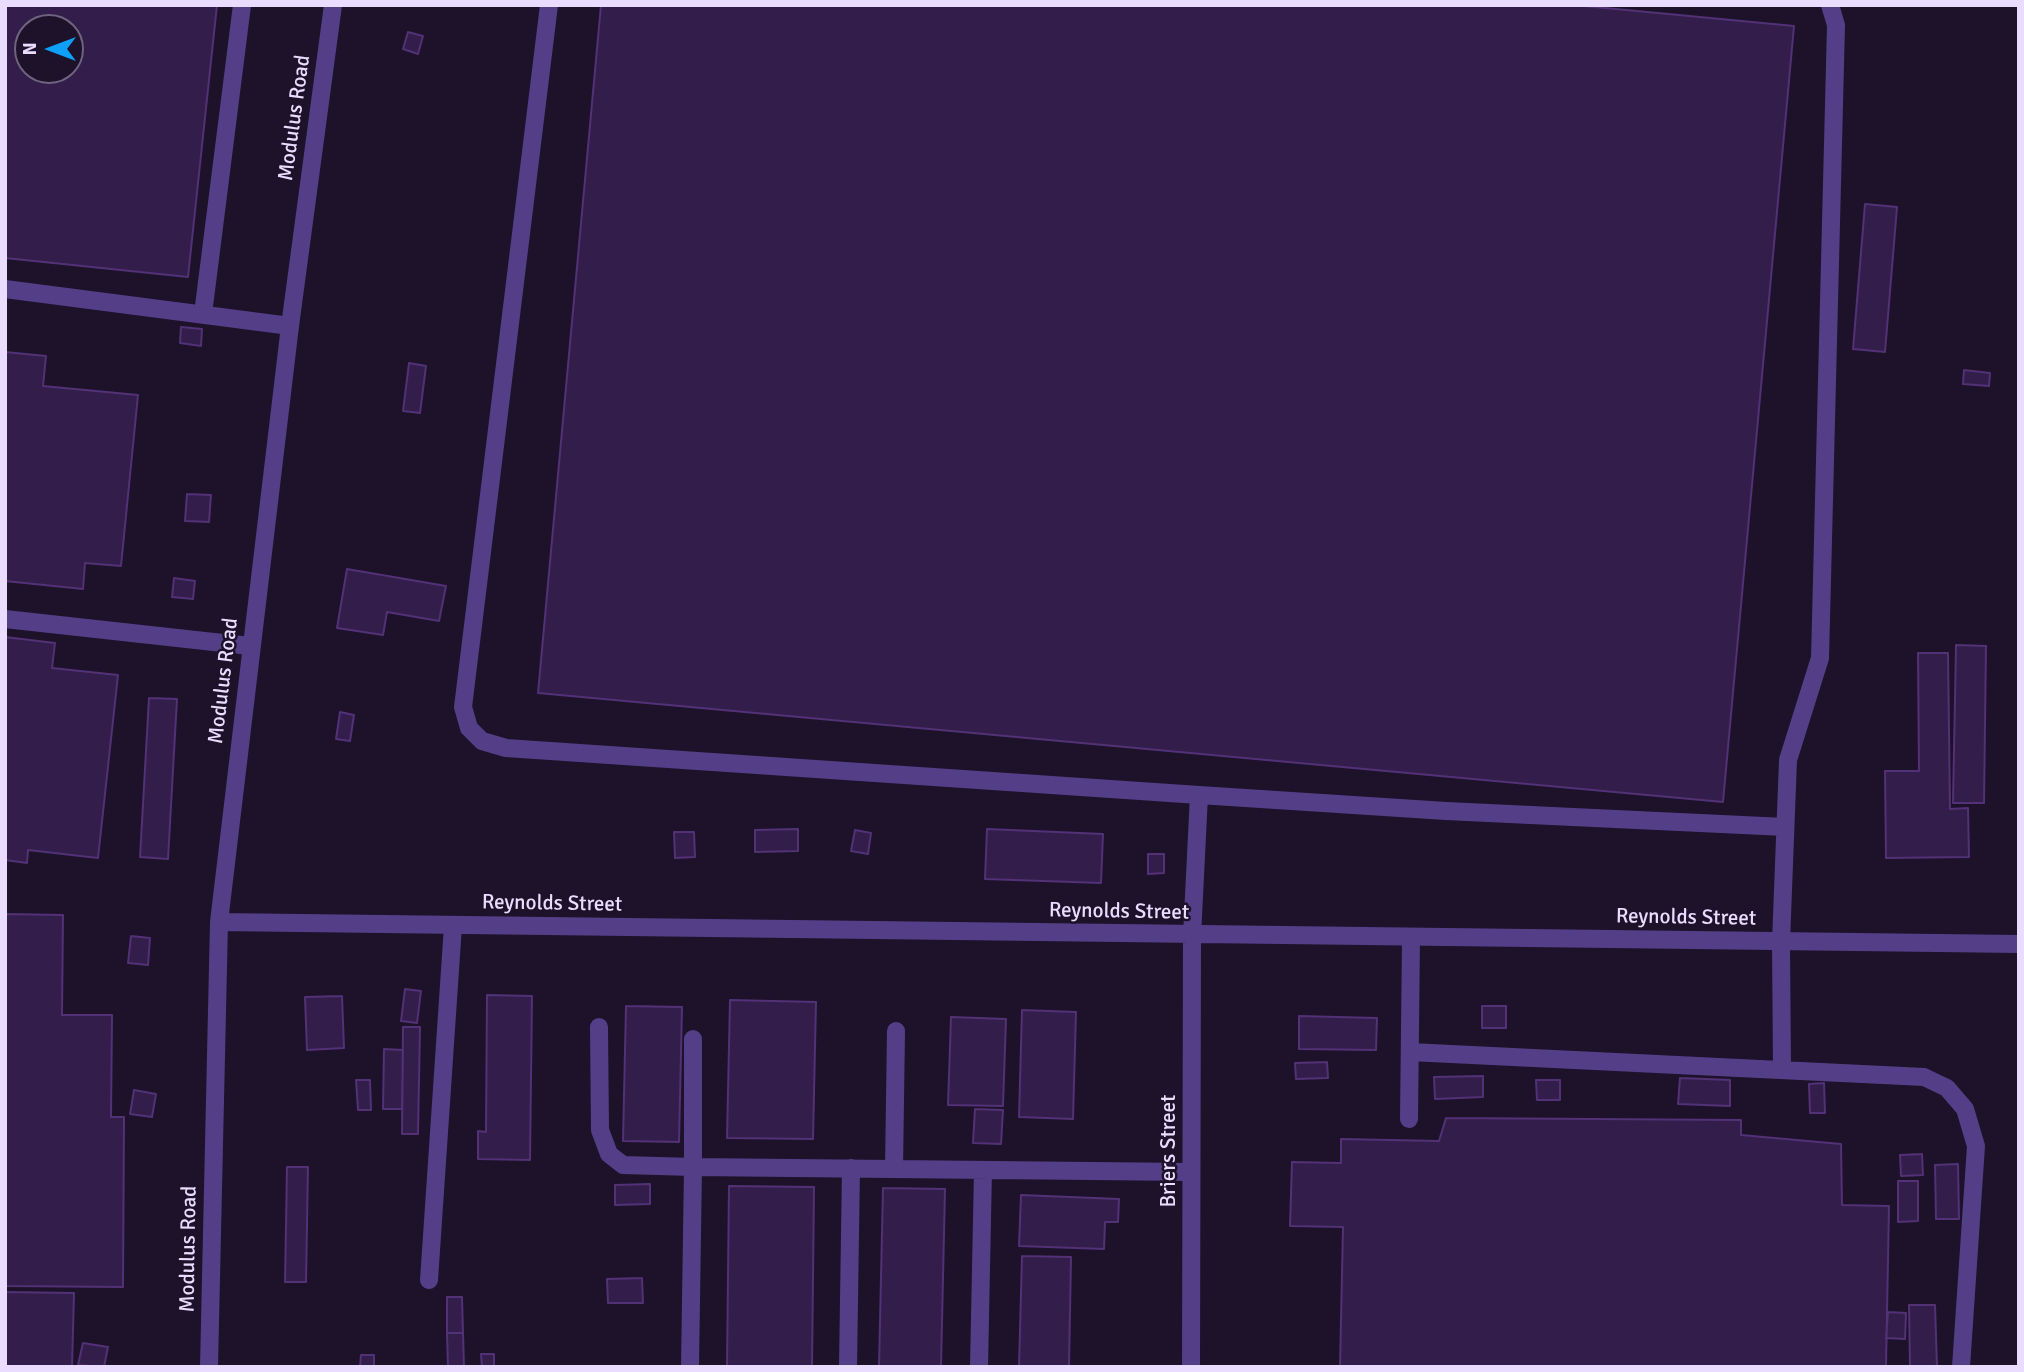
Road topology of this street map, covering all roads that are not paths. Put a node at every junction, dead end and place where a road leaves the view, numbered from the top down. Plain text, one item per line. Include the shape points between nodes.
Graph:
1 (242, 5) edge
2 (333, 5) edge
3 (549, 5) edge
4 (1830, 5) edge
5 (5, 289) edge
6 (203, 314) junction
7 (290, 326) junction
8 (5, 619) edge
9 (250, 646) junction
10 (1199, 795) junction
11 (1785, 827) junction
12 (219, 922) junction
13 (453, 926) junction
14 (1192, 936) junction
15 (1411, 938) junction
16 (1781, 942) junction
17 (2019, 944) edge
18 (599, 1027) dead end
19 (896, 1031) dead end
20 (693, 1039) dead end
21 (1410, 1052) junction
22 (1782, 1070) junction
23 (1409, 1119) dead end
24 (693, 1167) junction
25 (851, 1168) junction
26 (894, 1169) junction
27 (984, 1170) junction
28 (1191, 1172) junction
29 (429, 1280) dead end
30 (209, 1367) edge
31 (691, 1367) edge
32 (848, 1367) edge
33 (979, 1367) edge
34 (1191, 1367) edge
35 (1961, 1367) edge

1 - 6 street
2 - 7 street, Modulus Road
3 - 10 street via 463,707 469,728 482,741 506,748
4 - 11 street via 1836,25 1820,658 1788,760
5 - 6 street
6 - 7 street
7 - 9 street, Modulus Road
8 - 9 street
9 - 12 street, Modulus Road
10 - 11 street
10 - 14 street, Briers Street
11 - 16 street
12 - 13 street, Reynolds Street
12 - 30 street, Modulus Road
13 - 14 street, Reynolds Street
13 - 29 street
14 - 15 street, Reynolds Street
14 - 28 street, Briers Street
15 - 16 street, Reynolds Street
15 - 21 street
16 - 17 street, Reynolds Street
16 - 22 street
18 - 24 street via 600,1129 609,1154 623,1165
19 - 26 street
20 - 24 street
21 - 22 street
21 - 23 street
22 - 35 street via 1924,1077 1947,1088 1965,1109 1976,1146
24 - 25 street
24 - 31 street
25 - 26 street
25 - 32 street
26 - 27 street
27 - 28 street
27 - 33 street
28 - 34 street, Briers Street

